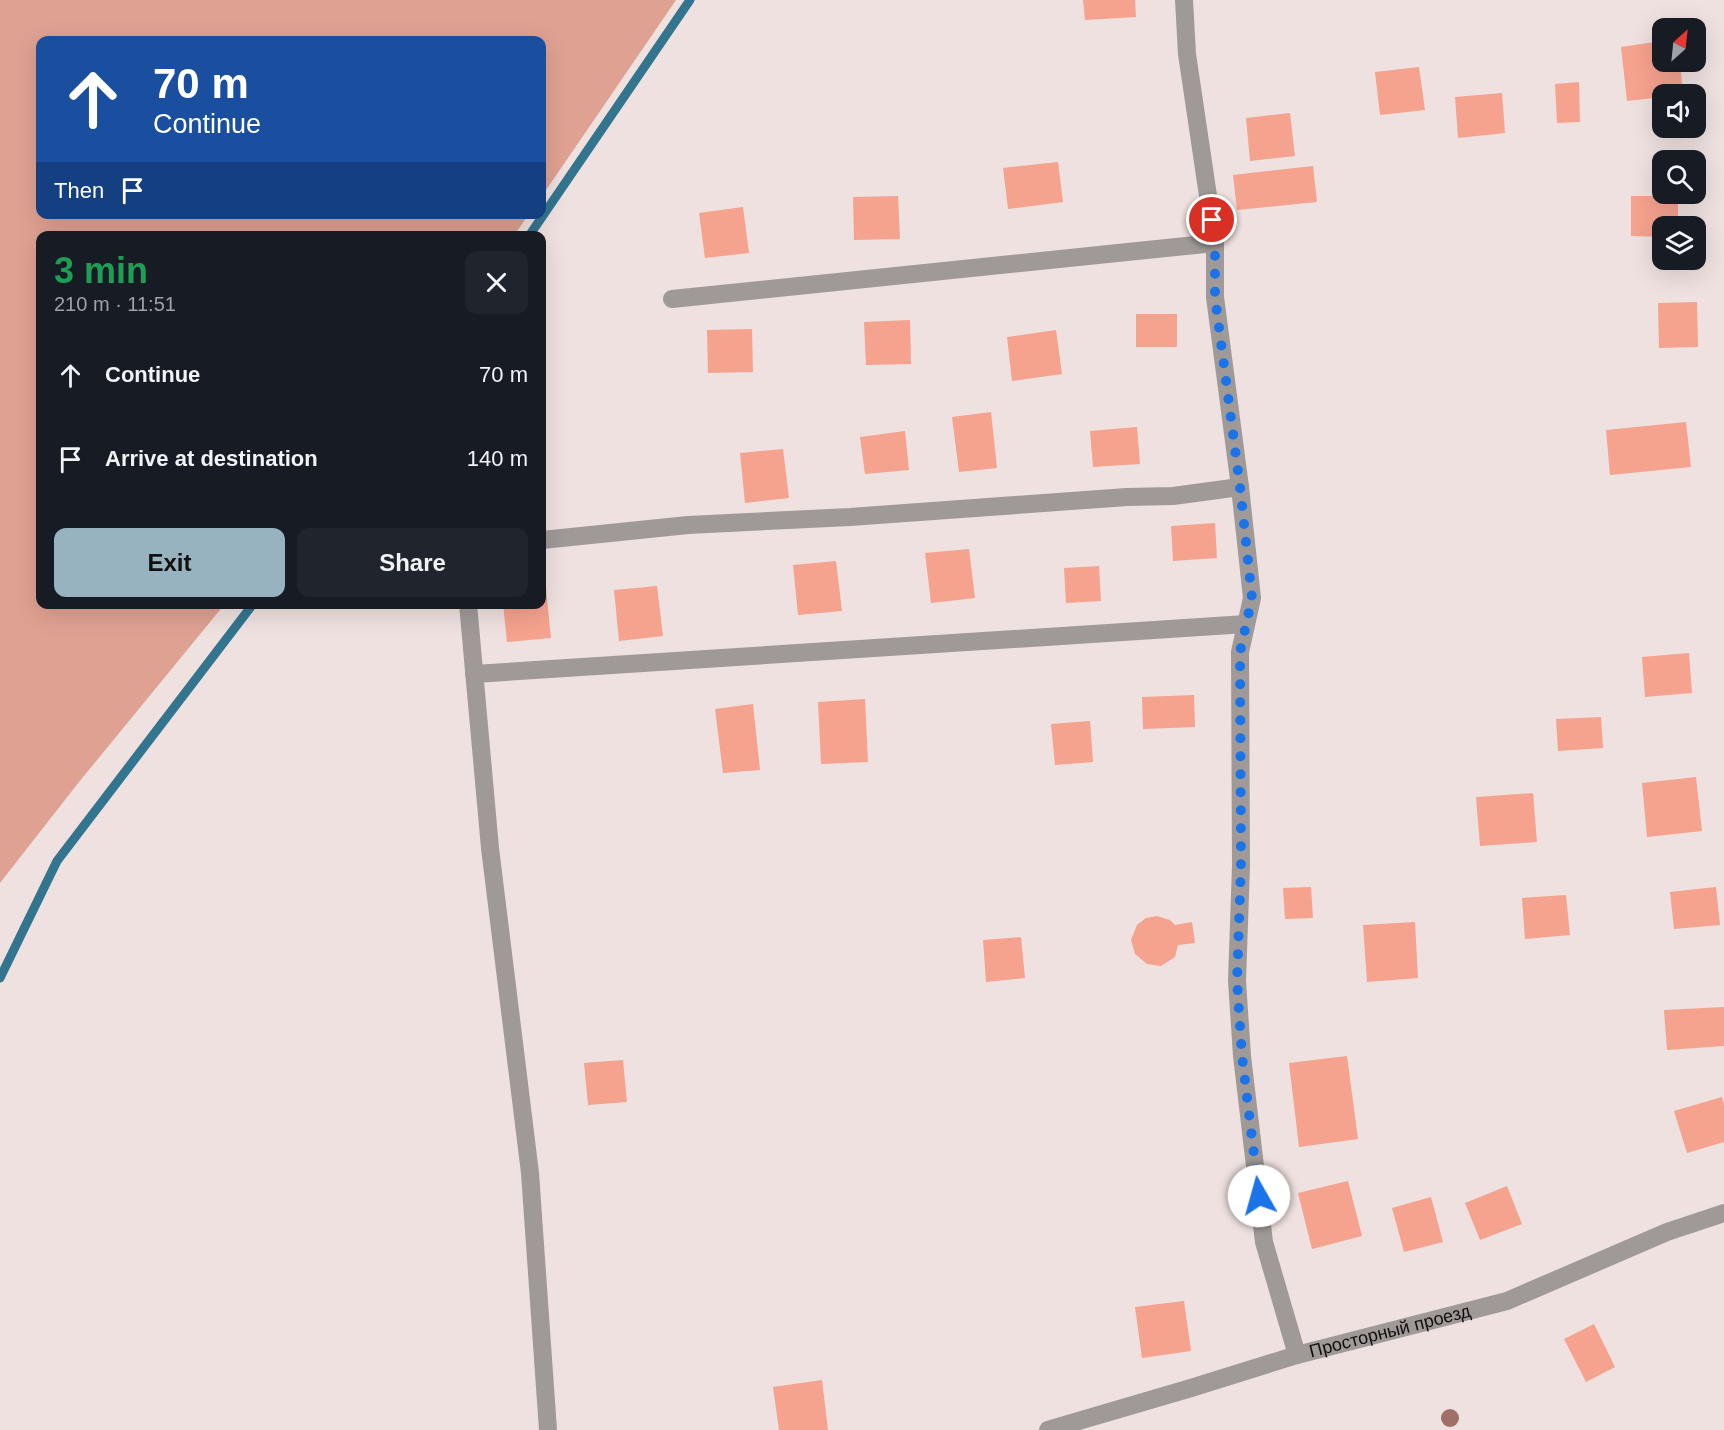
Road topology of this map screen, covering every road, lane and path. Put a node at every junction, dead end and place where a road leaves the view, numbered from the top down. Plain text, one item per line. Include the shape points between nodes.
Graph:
1 (1184, 0) edge
2 (1215, 243) junction
3 (672, 299) dead end
4 (1240, 487) junction
5 (546, 540) edge
6 (468, 609) edge
7 (1246, 624) junction
8 (474, 674) junction
9 (1724, 1212) edge
10 (1297, 1354) junction
11 (548, 1430) edge
12 (1048, 1430) edge

1 - 2 street via 1187,54
2 - 3 street
2 - 4 street via 1215,297
4 - 5 street via 1173,496 688,525
4 - 7 street via 1252,598
6 - 8 street
7 - 8 street
7 - 10 street via 1240,652 1237,981 1242,1056 1264,1242
8 - 11 street via 490,848 530,1173
9 - 10 street, Просторный проезд via 1667,1232 1507,1301
10 - 12 street, Просторный проезд

